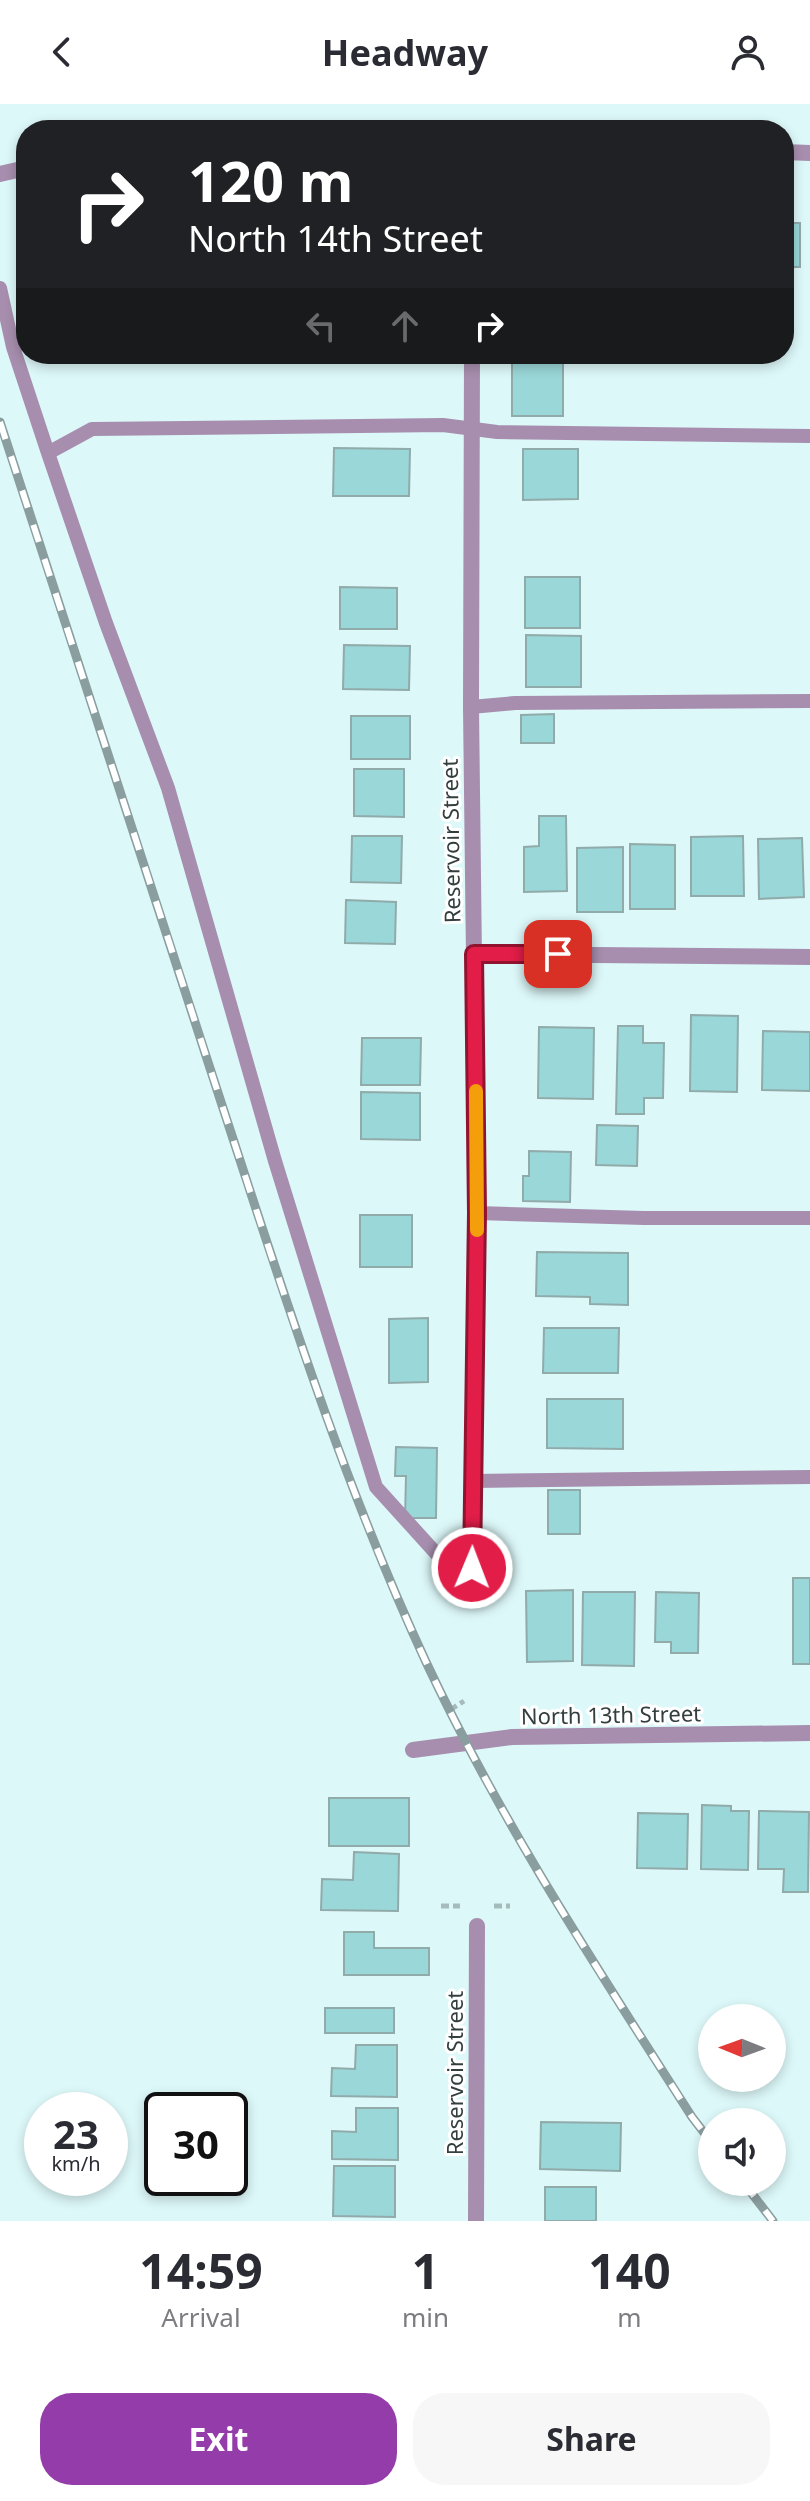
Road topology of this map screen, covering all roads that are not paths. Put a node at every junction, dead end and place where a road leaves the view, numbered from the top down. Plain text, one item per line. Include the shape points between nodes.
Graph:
1 (0, 288) edge
2 (16, 356) edge
3 (19, 364) edge
4 (472, 364) edge
5 (472, 429) junction
6 (810, 436) edge
7 (48, 453) junction
8 (810, 701) edge
9 (471, 707) junction
10 (474, 954) junction
11 (810, 957) edge
12 (477, 1213) junction
13 (810, 1218) edge
14 (810, 1477) edge
15 (473, 1481) junction
16 (472, 1568) joint
17 (810, 1733) edge
18 (413, 1750) dead end
19 (477, 1926) dead end
20 (476, 2221) edge

1 - 2 lane
3 - 7 lane
4 - 5 street, Reservoir Street
5 - 6 lane
5 - 7 lane via 92,429
5 - 9 street, Reservoir Street
7 - 16 lane via 168,788 376,1487 443,1561
8 - 9 lane
9 - 10 street, Reservoir Street
10 - 11 street
10 - 12 street, Reservoir Street
12 - 13 lane
12 - 15 street, Reservoir Street
14 - 15 lane
15 - 16 street, Reservoir Street
17 - 18 street, North 13th Street via 524,1736
19 - 20 street, Reservoir Street

